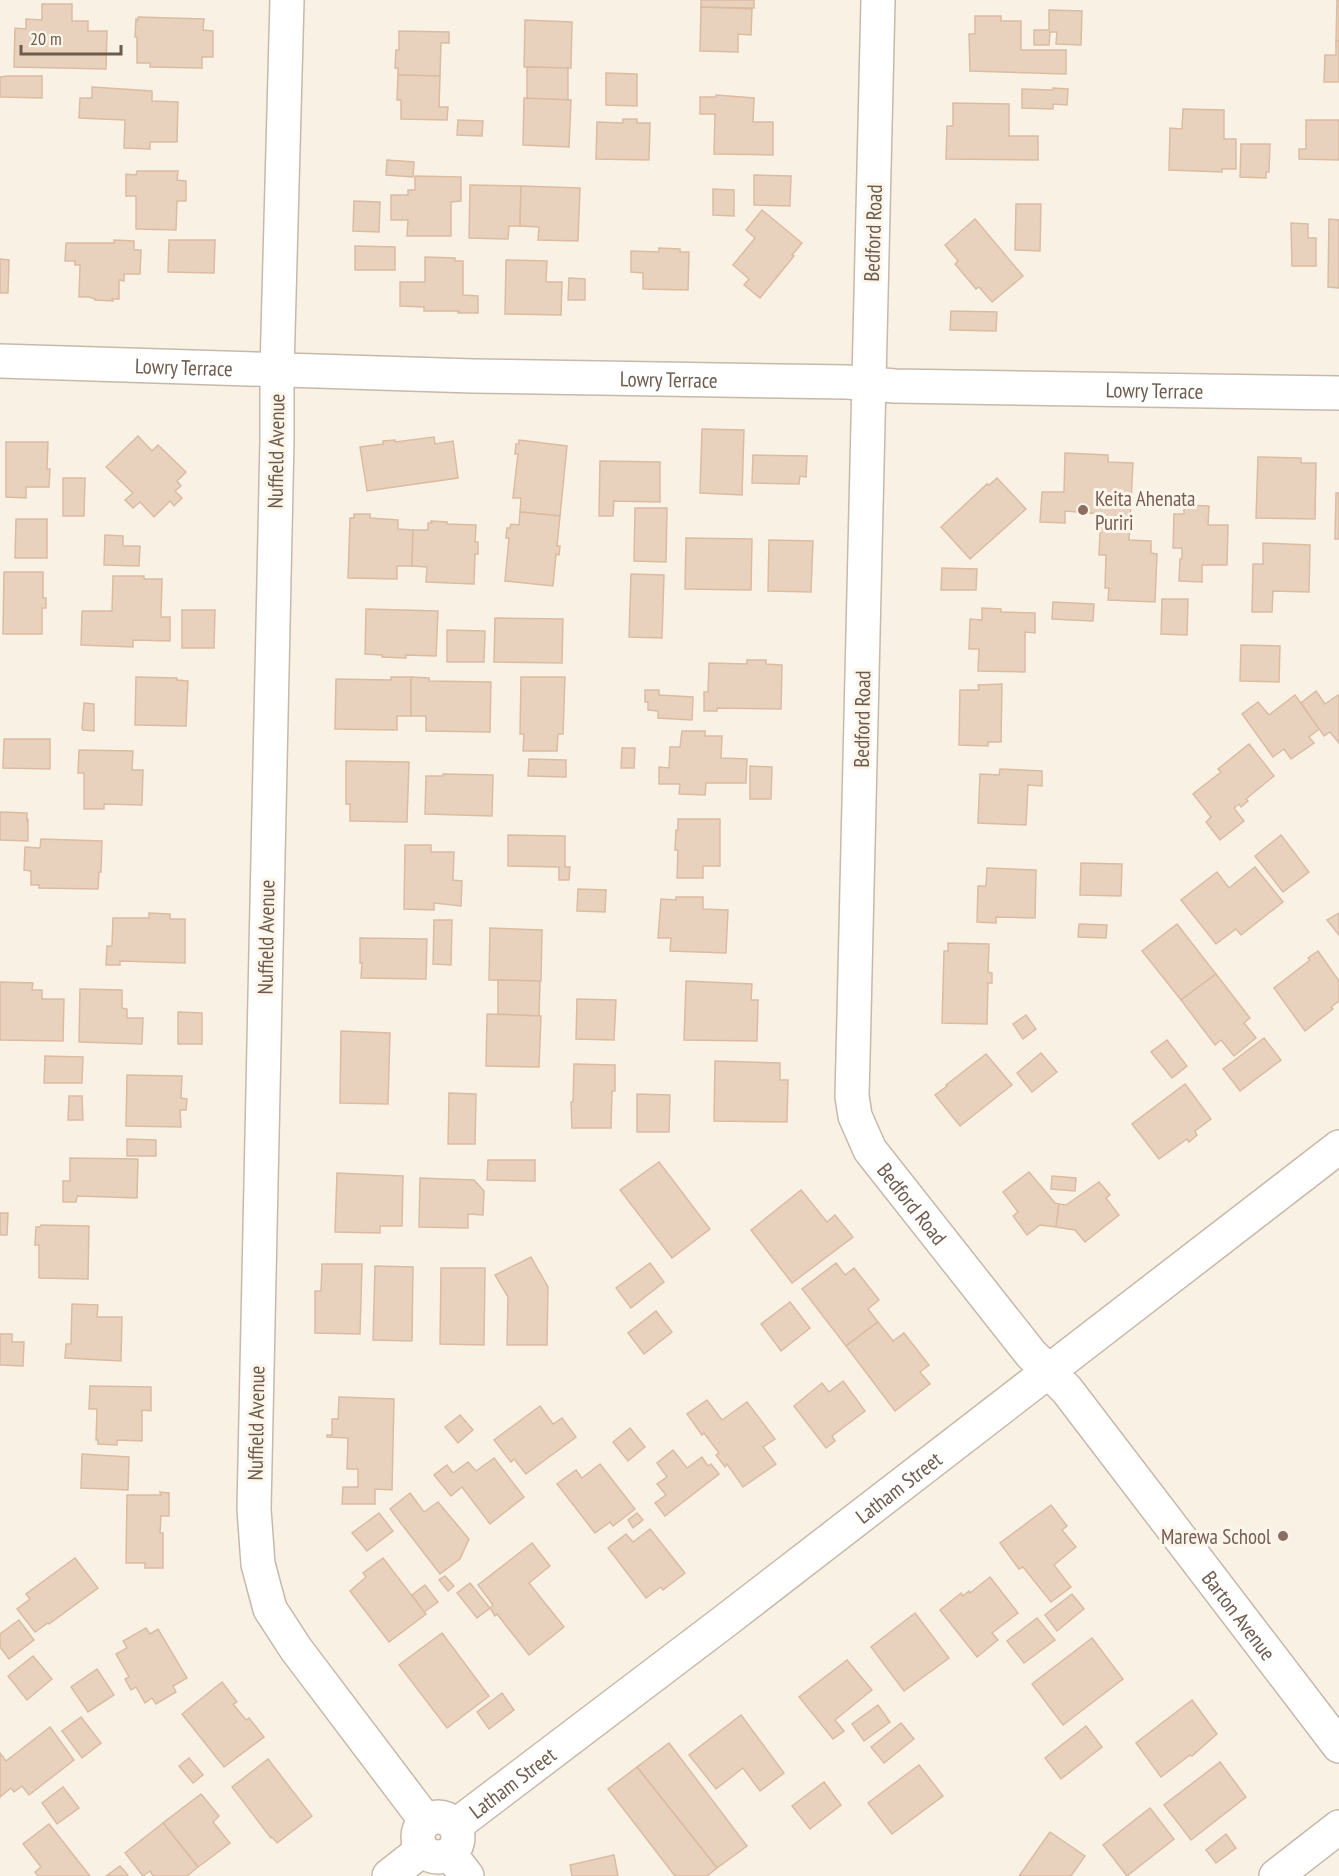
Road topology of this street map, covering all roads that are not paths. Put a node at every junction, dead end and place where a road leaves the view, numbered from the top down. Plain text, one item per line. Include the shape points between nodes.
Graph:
1 (287, 0) edge
2 (878, 0) edge
3 (0, 361) edge
4 (277, 370) junction
5 (870, 383) junction
6 (1339, 393) edge
7 (1339, 1146) edge
8 (1048, 1372) junction
9 (1339, 1746) edge
10 (1339, 1827) edge
11 (444, 1845) edge
12 (389, 1876) edge
13 (1276, 1876) edge

1 - 4 street, Nuffield Avenue
2 - 5 street, Bedford Road
3 - 4 street, Lowry Terrace
4 - 5 street, Lowry Terrace
4 - 11 street, Nuffield Avenue via 254,1509 258,1564 270,1609 289,1639
5 - 6 street, Lowry Terrace
5 - 8 street, Bedford Road via 855,1116 870,1150
7 - 8 street, Latham Street
8 - 9 street, Barton Avenue via 1067,1390
8 - 11 street, Latham Street via 725,1621
10 - 13 street
11 - 12 street, Latham Street

